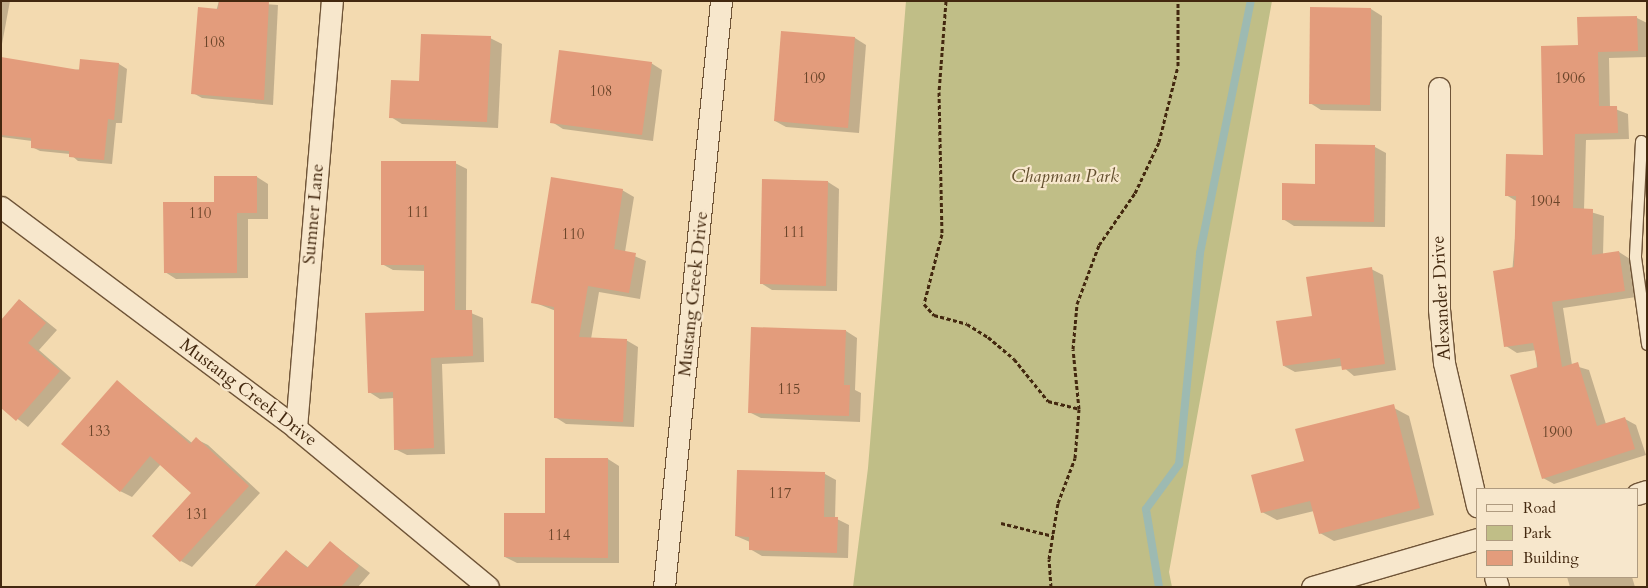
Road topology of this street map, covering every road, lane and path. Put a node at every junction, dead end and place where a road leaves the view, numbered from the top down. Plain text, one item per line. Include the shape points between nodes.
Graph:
1 (332, 1) edge
2 (721, 1) edge
3 (946, 1) edge
4 (1178, 1) edge
5 (1440, 88) dead end
6 (1641, 141) dead end
7 (1, 208) edge
8 (1647, 344) edge
9 (1079, 409) junction
10 (296, 428) junction
11 (1476, 502) edge
12 (1002, 523) dead end
13 (1053, 536) junction
14 (1476, 539) edge
15 (488, 587) edge
16 (664, 587) edge
17 (1051, 587) edge
18 (1312, 587) edge

1 - 10 street, Sumner Lane
2 - 16 street, Mustang Creek Drive
3 - 9 path via 939,92 942,234 924,304 934,315 967,324 988,337 1014,359 1048,401
4 - 9 path via 1178,66 1159,142 1135,193 1100,245 1077,304 1073,349
5 - 11 street, Alexander Drive via 1439,309 1444,363
6 - 8 lane via 1635,257
7 - 10 street, Mustang Creek Drive
9 - 13 path via 1074,458 1058,503
10 - 15 street, Mustang Creek Drive
12 - 13 path
13 - 17 path
14 - 18 street

